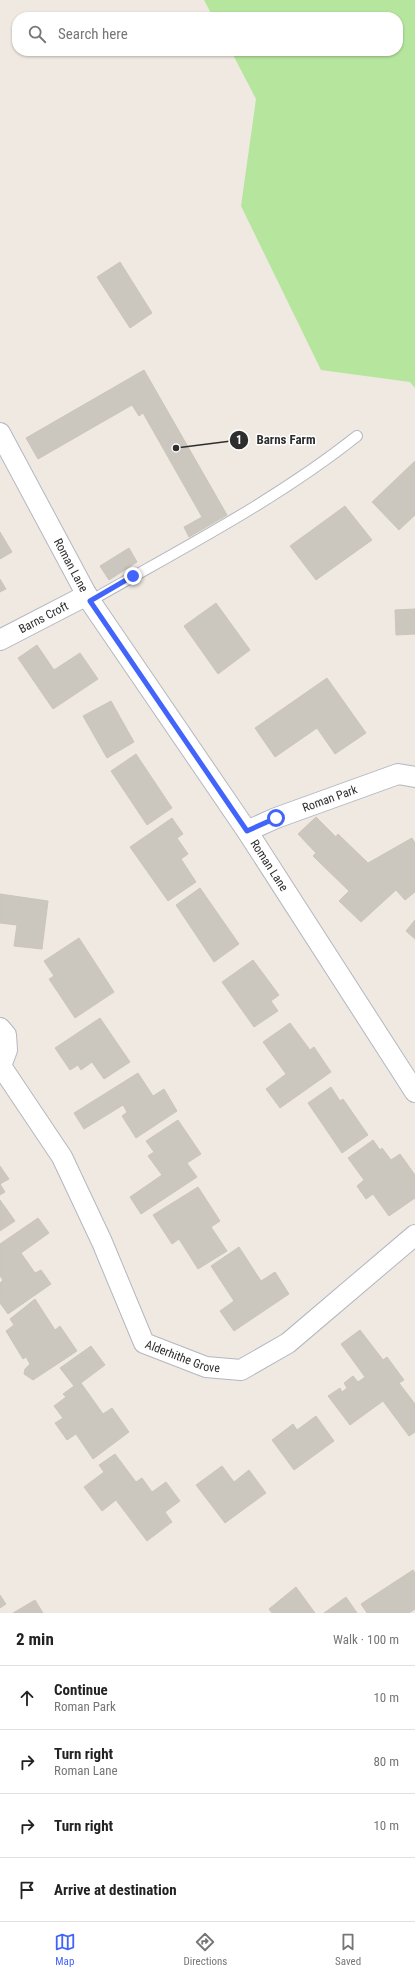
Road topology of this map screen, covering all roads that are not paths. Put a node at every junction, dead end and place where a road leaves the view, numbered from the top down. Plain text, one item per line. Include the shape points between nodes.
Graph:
1 (0, 433) edge
2 (357, 436) dead end
3 (88, 598) junction
4 (0, 640) edge
5 (415, 777) edge
6 (247, 831) junction
7 (0, 1028) edge
8 (0, 1066) edge
9 (415, 1092) edge
10 (415, 1235) edge

1 - 3 street, Roman Lane
2 - 3 lane via 271,498
3 - 4 street, Barns Croft
3 - 6 street, Roman Lane
5 - 6 street, Roman Park via 398,774
6 - 9 street, Roman Lane
7 - 8 street, Alderhithe Grove via 6,1035 7,1050
8 - 10 street, Alderhithe Grove via 62,1157 102,1242 144,1343 206,1367 241,1370 288,1343

